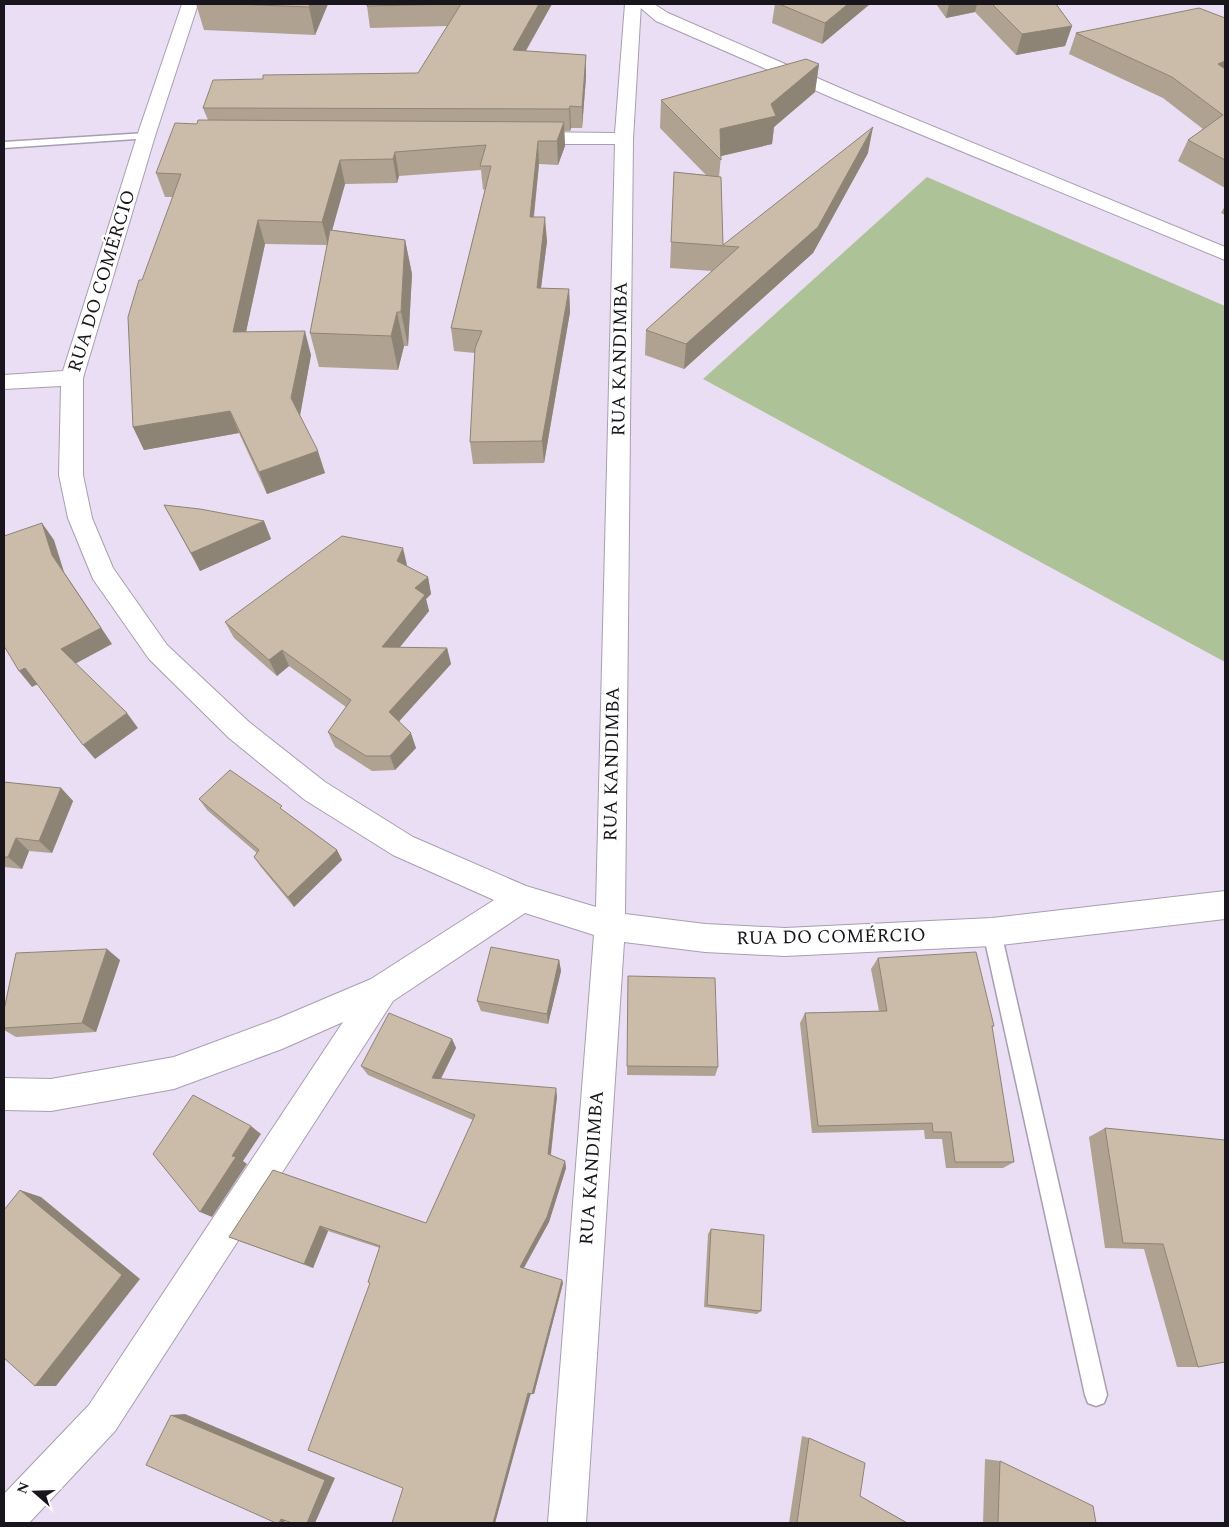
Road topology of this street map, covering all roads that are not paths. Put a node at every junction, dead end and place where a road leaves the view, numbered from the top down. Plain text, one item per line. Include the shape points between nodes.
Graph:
1 (190, 4) edge
2 (633, 4) edge
3 (644, 4) edge
4 (156, 136) junction
5 (514, 138) edge
6 (624, 138) junction
7 (4, 145) edge
8 (1225, 254) edge
9 (72, 378) junction
10 (4, 382) edge
11 (522, 898) junction
12 (1225, 905) edge
13 (610, 926) junction
14 (992, 932) junction
15 (382, 990) junction
16 (4, 1094) edge
17 (1096, 1395) dead end
18 (4, 1522) edge
19 (567, 1523) edge

1 - 4 street, RUA DO COMÉRCIO
2 - 6 street, RUA KANDIMBA
3 - 8 street via 662,17 841,95
4 - 7 lane
4 - 9 street, RUA DO COMÉRCIO
5 - 6 street
6 - 13 street, RUA KANDIMBA
9 - 10 street
9 - 11 street, RUA DO COMÉRCIO via 71,475 80,518 102,572 158,652 239,730 315,790 403,846
11 - 13 street, RUA DO COMÉRCIO
11 - 15 street
12 - 14 street, RUA DO COMÉRCIO
13 - 14 street, RUA DO COMÉRCIO via 706,938 785,942
13 - 19 street, RUA KANDIMBA
14 - 17 lane
15 - 16 street via 174,1074 51,1095
15 - 18 street via 102,1418

